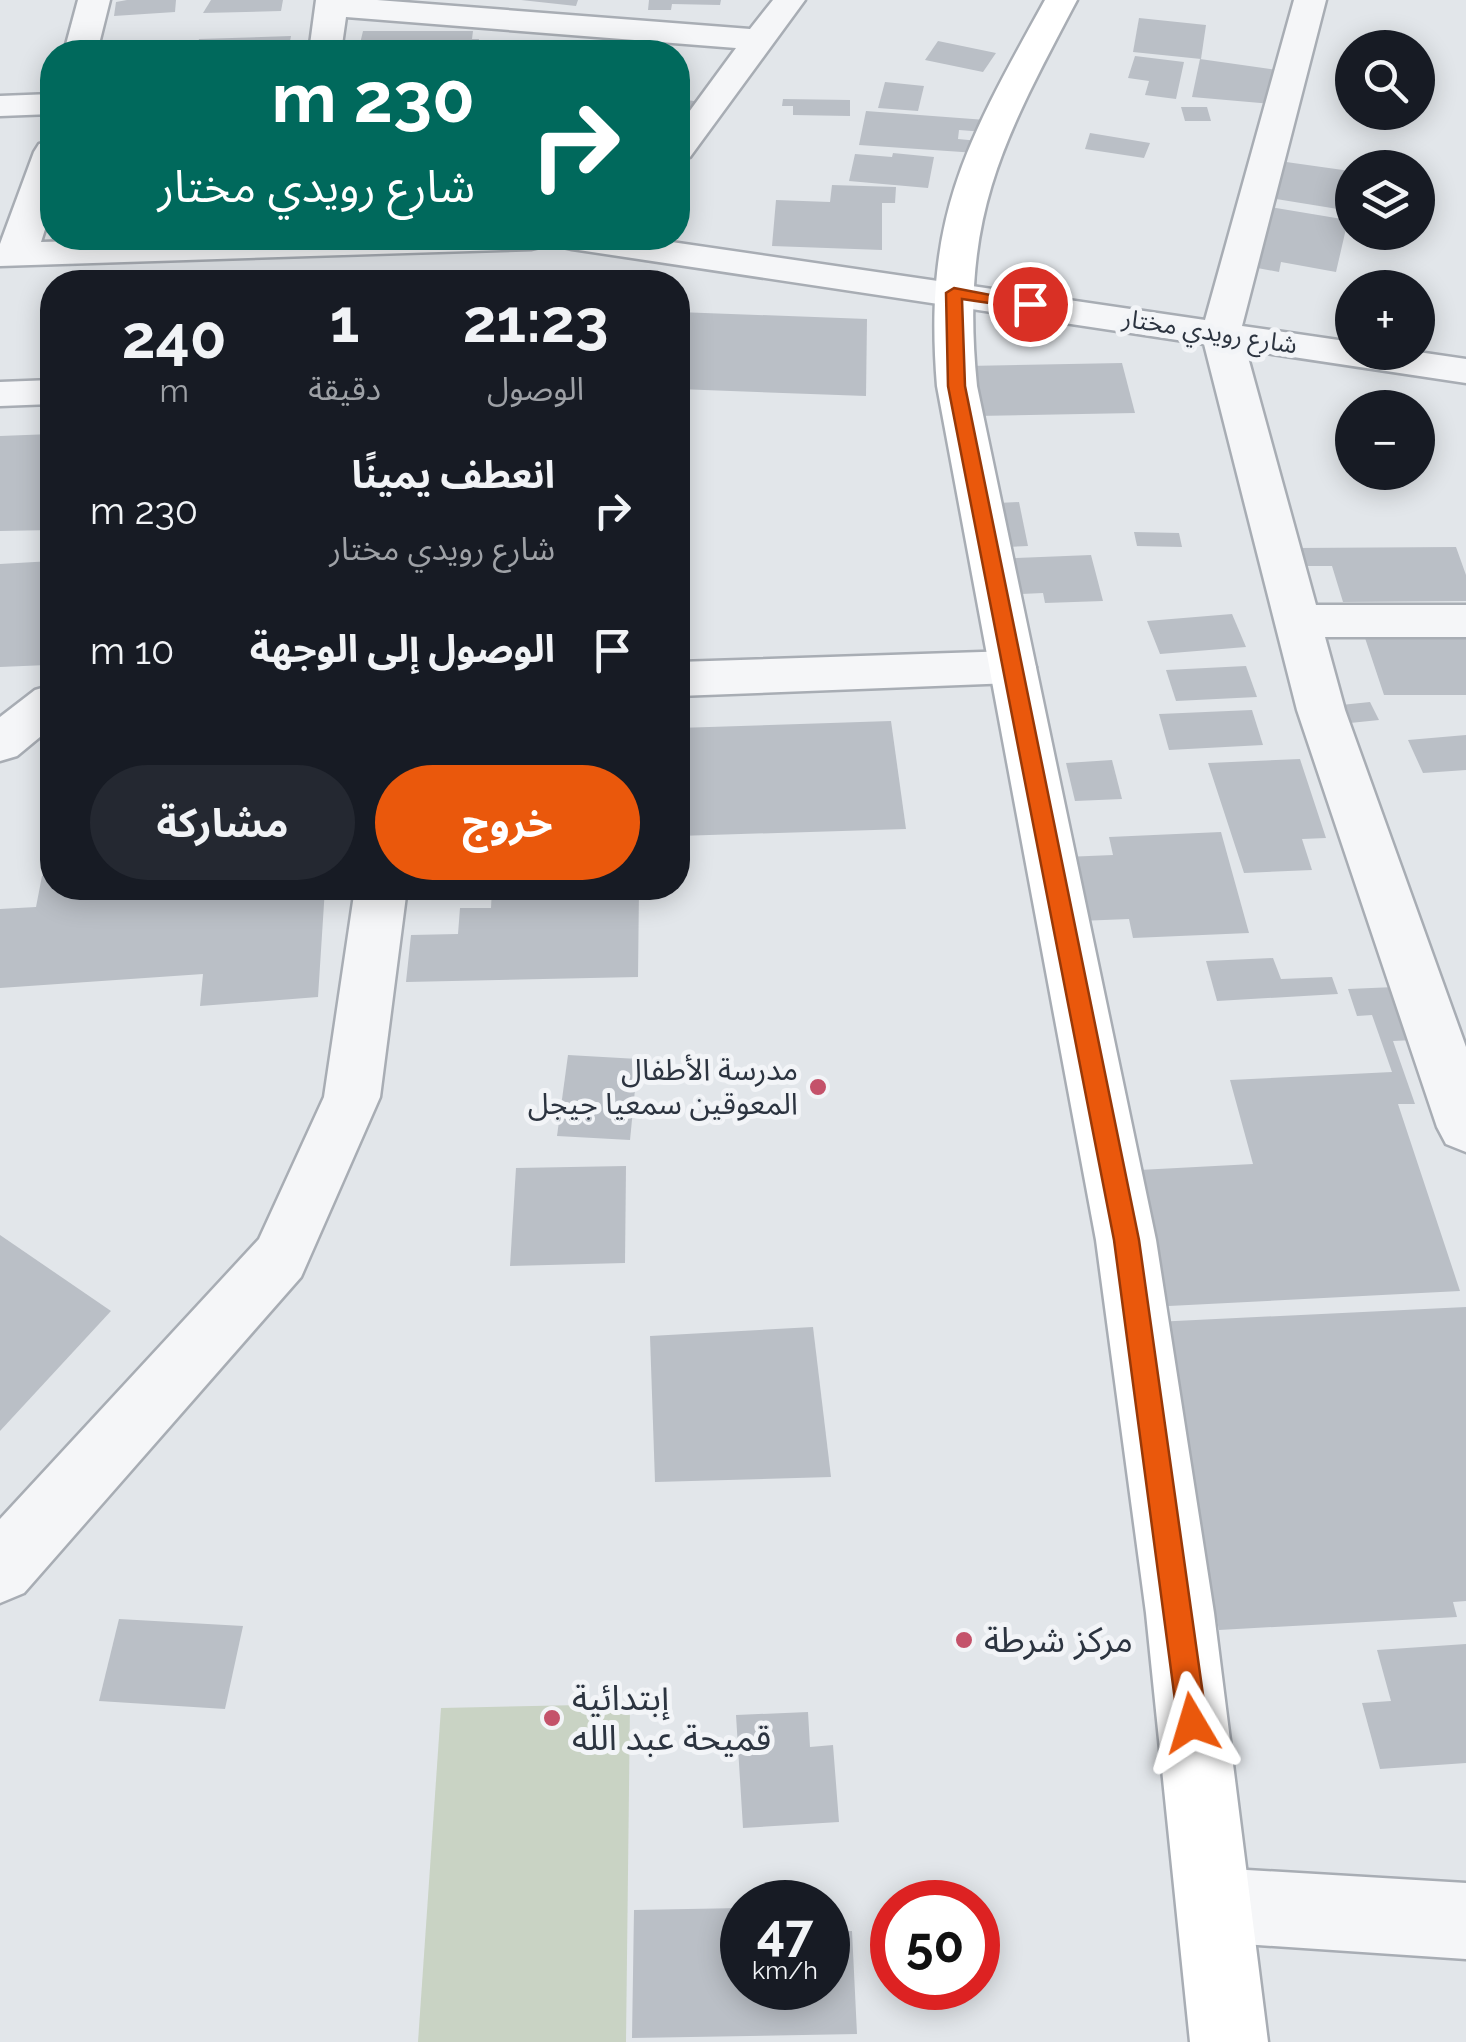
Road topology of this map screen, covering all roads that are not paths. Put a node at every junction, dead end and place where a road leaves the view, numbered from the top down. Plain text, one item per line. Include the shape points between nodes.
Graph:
1 (94, 0) edge
2 (789, 0) edge
3 (1061, 0) edge
4 (1310, 0) edge
5 (331, 3) edge
6 (84, 40) edge
7 (326, 40) edge
8 (759, 40) junction
9 (40, 104) edge
10 (0, 106) edge
11 (690, 134) edge
12 (40, 181) edge
13 (122, 250) edge
14 (677, 250) edge
15 (9, 255) edge
16 (954, 293) junction
17 (1221, 332) junction
18 (1466, 370) edge
19 (40, 392) edge
20 (0, 394) edge
21 (1466, 621) edge
22 (1298, 622) junction
23 (1012, 668) junction
24 (690, 679) edge
25 (40, 711) edge
26 (0, 743) edge
27 (379, 900) edge
28 (1466, 1127) edge
29 (0, 1568) edge
30 (1214, 1905) junction
31 (1466, 1921) edge
32 (1229, 2042) edge

1 - 6 street
2 - 8 street
3 - 16 main road via 981,165 960,228
4 - 17 street
5 - 7 street
5 - 8 street
8 - 11 street
9 - 10 street
12 - 15 street
13 - 15 street
14 - 16 street, شارع رويدي مختار
16 - 17 street, شارع رويدي مختار
16 - 23 main road via 957,386
17 - 18 street, شارع رويدي مختار
17 - 22 street
19 - 20 street
21 - 22 street
22 - 28 street via 1321,710
23 - 24 street
23 - 30 main road via 1126,1240
25 - 26 street
27 - 29 street via 352,1096 280,1258
30 - 31 street
30 - 32 main road

